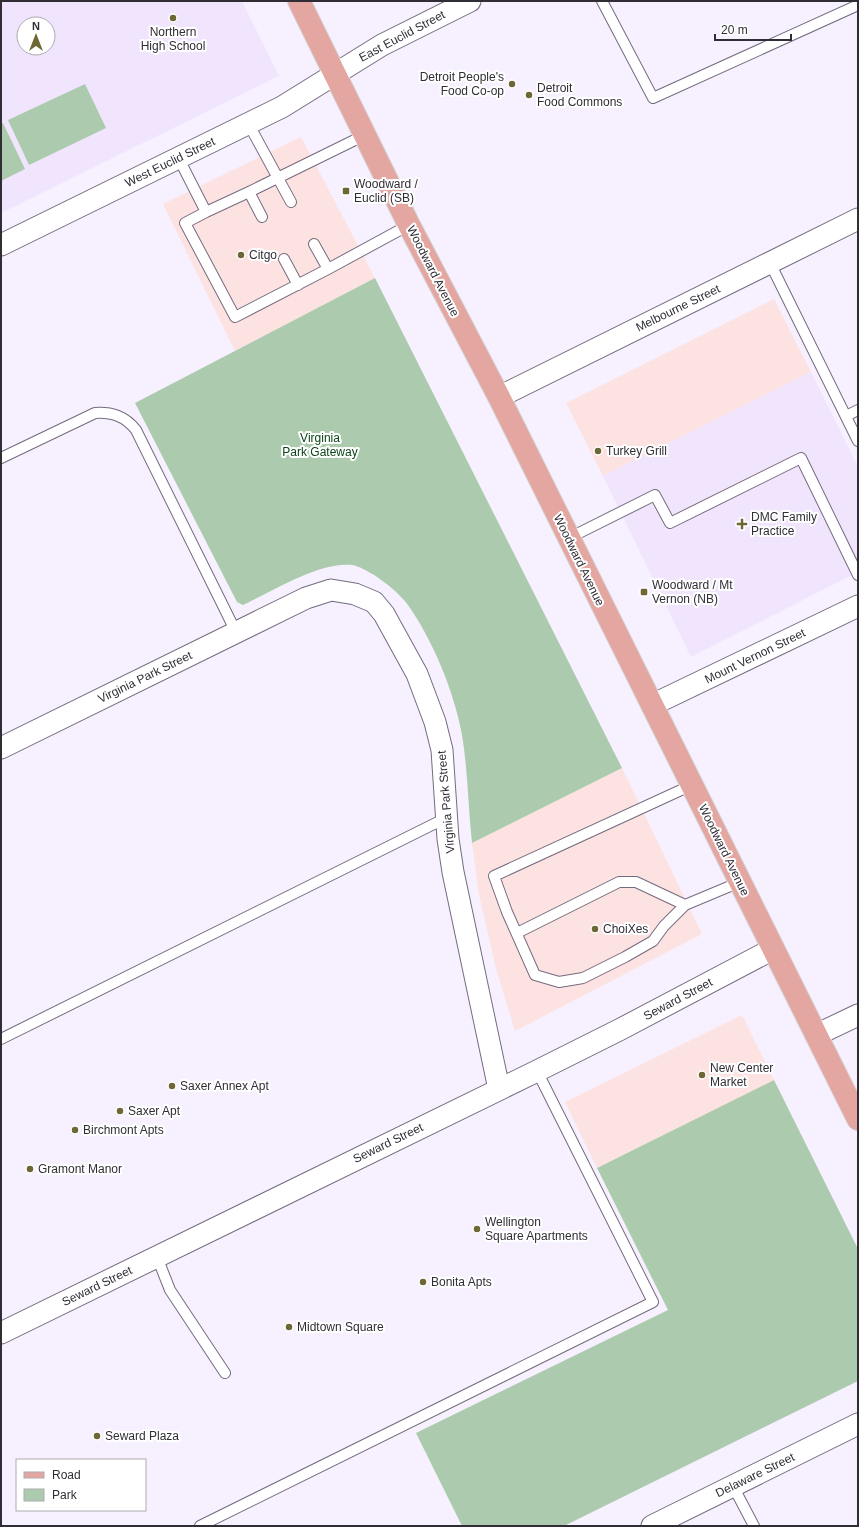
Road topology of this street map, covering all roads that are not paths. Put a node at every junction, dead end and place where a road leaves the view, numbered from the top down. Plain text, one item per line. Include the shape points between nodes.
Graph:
1 (299, 1) edge
2 (470, 1) edge
3 (602, 1) edge
4 (858, 5) edge
5 (335, 73) junction
6 (248, 123) junction
7 (365, 134) junction
8 (178, 157) junction
9 (278, 178) junction
10 (250, 192) junction
11 (291, 202) dead end
12 (206, 212) junction
13 (262, 217) dead end
14 (858, 219) edge
15 (410, 225) junction
16 (314, 244) dead end
17 (1, 245) edge
18 (284, 259) dead end
19 (770, 263) junction
20 (328, 269) junction
21 (298, 285) junction
22 (499, 397) junction
23 (858, 410) edge
24 (846, 416) junction
25 (858, 441) edge
26 (1, 458) edge
27 (569, 538) junction
28 (858, 574) edge
29 (858, 606) edge
30 (236, 632) junction
31 (652, 705) junction
32 (1, 748) edge
33 (692, 785) junction
34 (446, 818) junction
35 (740, 882) junction
36 (685, 905) junction
37 (516, 933) junction
38 (773, 949) junction
39 (858, 1015) edge
40 (816, 1035) junction
41 (1, 1039) edge
42 (537, 1071) junction
43 (499, 1089) junction
44 (858, 1119) edge
45 (157, 1257) junction
46 (1, 1333) edge
47 (225, 1373) dead end
48 (856, 1430) edge
49 (734, 1486) junction
50 (200, 1526) edge
51 (652, 1526) edge
52 (754, 1526) edge

1 - 5 main road, Woodward Avenue
2 - 5 street, East Euclid Street via 382,45
3 - 4 lane via 653,98
5 - 6 street, West Euclid Street via 282,107
5 - 7 main road, Woodward Avenue
6 - 8 street, West Euclid Street
6 - 9 lane
7 - 9 lane
7 - 15 main road, Woodward Avenue
8 - 12 lane
8 - 17 street, West Euclid Street
9 - 10 lane
9 - 11 lane
10 - 12 lane
10 - 13 lane
12 - 21 lane via 185,223 235,317
14 - 19 street, Melbourne Street
15 - 20 lane
15 - 22 main road, Woodward Avenue
16 - 20 lane
18 - 21 lane
19 - 22 street, Melbourne Street
19 - 24 lane
20 - 21 lane
22 - 27 main road, Woodward Avenue
23 - 24 lane
24 - 25 lane
26 - 30 lane via 95,413 115,414 130,422
27 - 28 lane via 655,495 670,523 801,458
27 - 31 main road, Woodward Avenue
29 - 31 street, Mount Vernon Street
30 - 32 street, Virginia Park Street
30 - 34 street, Virginia Park Street via 306,598 331,590 355,594 374,602 384,614 417,674 435,722 442,750
31 - 33 main road, Woodward Avenue
33 - 35 main road, Woodward Avenue
33 - 37 lane via 494,876
34 - 41 lane
34 - 43 street, Virginia Park Street via 453,872
35 - 36 lane
35 - 38 main road, Woodward Avenue
36 - 37 lane via 636,882 619,882
36 - 37 lane via 652,940 626,957 583,978 559,982 535,974
38 - 40 main road, Woodward Avenue
38 - 42 street, Seward Street
39 - 40 street
40 - 44 main road, Woodward Avenue
42 - 43 street, Seward Street
42 - 50 lane via 652,1302
43 - 45 street, Seward Street
45 - 46 street, Seward Street
45 - 47 lane via 170,1290
48 - 49 street, Delaware Street
49 - 51 street, Delaware Street
49 - 52 lane

